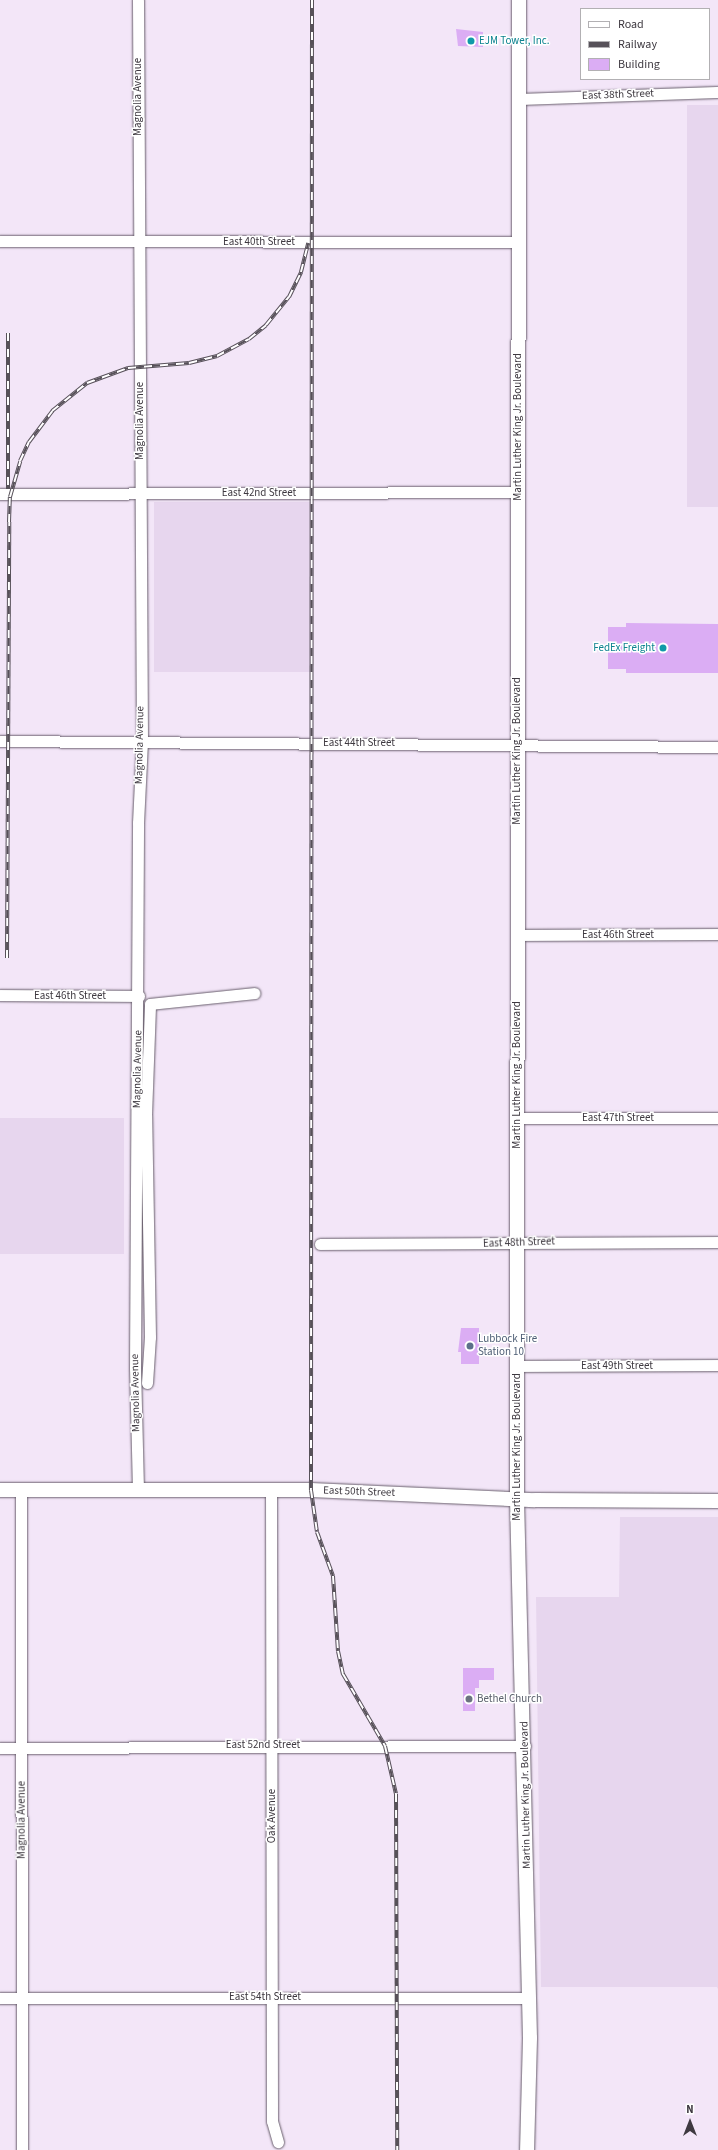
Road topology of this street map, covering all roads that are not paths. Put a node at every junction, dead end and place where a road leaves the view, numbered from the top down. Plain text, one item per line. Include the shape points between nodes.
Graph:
1 (138, 0) edge
2 (519, 0) edge
3 (718, 92) edge
4 (518, 99) junction
5 (140, 241) junction
6 (0, 242) edge
7 (518, 242) junction
8 (141, 492) junction
9 (518, 492) junction
10 (0, 494) edge
11 (0, 741) edge
12 (142, 741) junction
13 (517, 744) junction
14 (718, 747) edge
15 (718, 934) edge
16 (517, 935) junction
17 (254, 993) dead end
18 (0, 995) edge
19 (139, 996) junction
20 (517, 1118) junction
21 (718, 1118) edge
22 (517, 1242) junction
23 (718, 1242) edge
24 (320, 1244) dead end
25 (718, 1365) edge
26 (517, 1366) junction
27 (147, 1383) dead end
28 (0, 1490) edge
29 (21, 1490) junction
30 (138, 1490) junction
31 (271, 1490) junction
32 (517, 1499) junction
33 (718, 1501) edge
34 (272, 1745) junction
35 (525, 1746) junction
36 (0, 1748) edge
37 (21, 1748) junction
38 (272, 1996) junction
39 (0, 1998) edge
40 (22, 1998) junction
41 (529, 1998) junction
42 (278, 2142) dead end
43 (22, 2150) edge
44 (527, 2150) edge

1 - 5 street, Magnolia Avenue
2 - 4 main road, Martin Luther King Jr. Boulevard
3 - 4 street, East 38th Street
4 - 7 main road, Martin Luther King Jr. Boulevard
5 - 6 street, East 40th Street
5 - 7 street, East 40th Street
5 - 8 street, Magnolia Avenue
7 - 9 main road, Martin Luther King Jr. Boulevard
8 - 9 street, East 42nd Street
8 - 10 street, East 42nd Street
8 - 12 street, Magnolia Avenue
9 - 13 main road, Martin Luther King Jr. Boulevard
11 - 12 street, East 44th Street
12 - 13 street, East 44th Street
12 - 19 street, Magnolia Avenue via 138,823
13 - 14 street, East 44th Street via 535,747
13 - 16 main road, Martin Luther King Jr. Boulevard
15 - 16 street, East 46th Street
16 - 20 main road, Martin Luther King Jr. Boulevard
17 - 27 street via 150,1004 146,1115 150,1337
18 - 19 street, East 46th Street
19 - 30 street, Magnolia Avenue via 135,1360
20 - 21 street, East 47th Street
20 - 22 main road, Martin Luther King Jr. Boulevard
22 - 23 street, East 48th Street
22 - 24 street, East 48th Street
22 - 26 main road, Martin Luther King Jr. Boulevard
25 - 26 street, East 49th Street
26 - 32 main road, Martin Luther King Jr. Boulevard
28 - 29 main road, East 50th Street
29 - 30 main road, East 50th Street
29 - 37 street, Magnolia Avenue
30 - 31 main road, East 50th Street
31 - 32 main road, East 50th Street
31 - 34 street, Oak Avenue
32 - 33 main road, East 50th Street
32 - 35 main road, Martin Luther King Jr. Boulevard
34 - 35 street, East 52nd Street
34 - 37 street, East 52nd Street
34 - 38 street, Oak Avenue
35 - 41 main road, Martin Luther King Jr. Boulevard
36 - 37 street, East 52nd Street
37 - 40 street, Magnolia Avenue
38 - 40 street, East 54th Street
38 - 41 street, East 54th Street
38 - 42 street, Oak Avenue via 272,2121
39 - 40 street, East 54th Street
40 - 43 street, Magnolia Avenue
41 - 44 main road, Martin Luther King Jr. Boulevard

